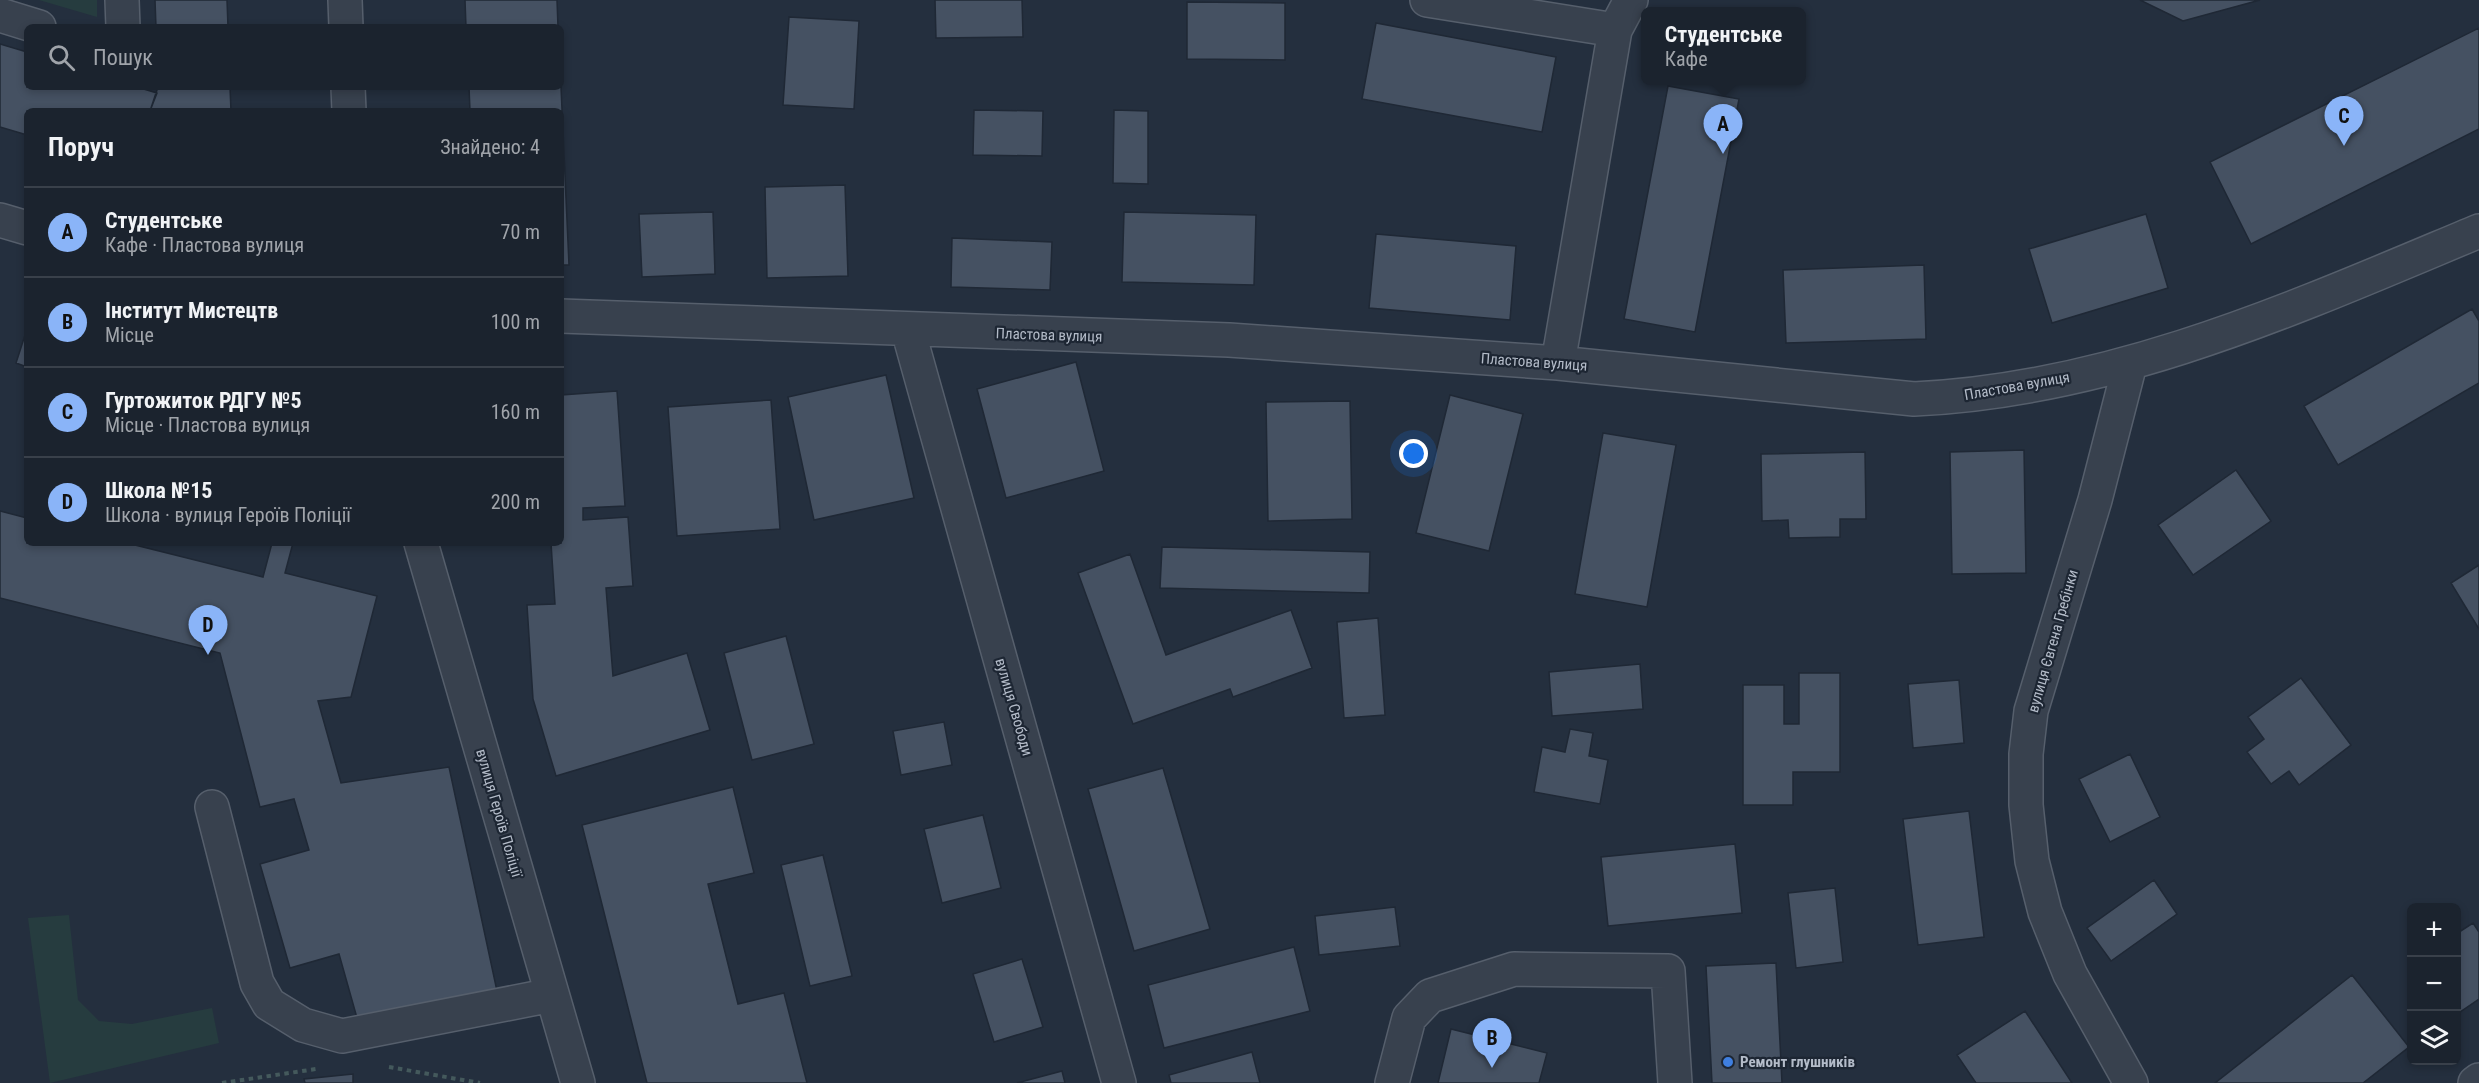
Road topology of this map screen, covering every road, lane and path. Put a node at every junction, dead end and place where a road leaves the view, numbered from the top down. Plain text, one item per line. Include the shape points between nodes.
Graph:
1 (122, 0) edge
2 (345, 0) edge
3 (1427, 0) edge
4 (1576, 0) edge
5 (1630, 0) edge
6 (0, 15) edge
7 (29, 24) edge
8 (123, 24) edge
9 (346, 24) edge
10 (1615, 30) junction
11 (348, 90) edge
12 (349, 108) edge
13 (0, 220) edge
14 (24, 227) edge
15 (2479, 231) edge
16 (564, 316) edge
17 (908, 330) junction
18 (1558, 363) junction
19 (2130, 364) junction
20 (422, 546) edge
21 (212, 807) dead end
22 (552, 995) junction
23 (570, 1080) edge
24 (2479, 1080) edge
25 (1119, 1083) edge
26 (1392, 1083) edge
27 (1675, 1083) edge
28 (2132, 1083) edge
29 (2475, 1083) edge

1 - 8 street
2 - 9 street
3 - 10 street
4 - 10 street
5 - 10 street
6 - 7 street
10 - 18 street
11 - 12 street
13 - 14 street
15 - 19 street, Пластова вулиця via 2218,337
16 - 17 street, Пластова вулиця
17 - 18 street, Пластова вулиця via 1229,340
17 - 25 street, вулиця Свободи
18 - 19 street, Пластова вулиця via 1914,399 2012,389
19 - 28 street, вулиця Євгена Гребінки via 2095,500 2031,711 2026,805 2032,861 2045,912 2070,974
20 - 22 street, вулиця Героїв Поліції
21 - 22 street via 257,983 269,1004 303,1024 342,1036
22 - 23 street, вулиця Героїв Поліції
24 - 29 street
26 - 27 street via 1410,1018 1430,996 1514,969 1668,971

